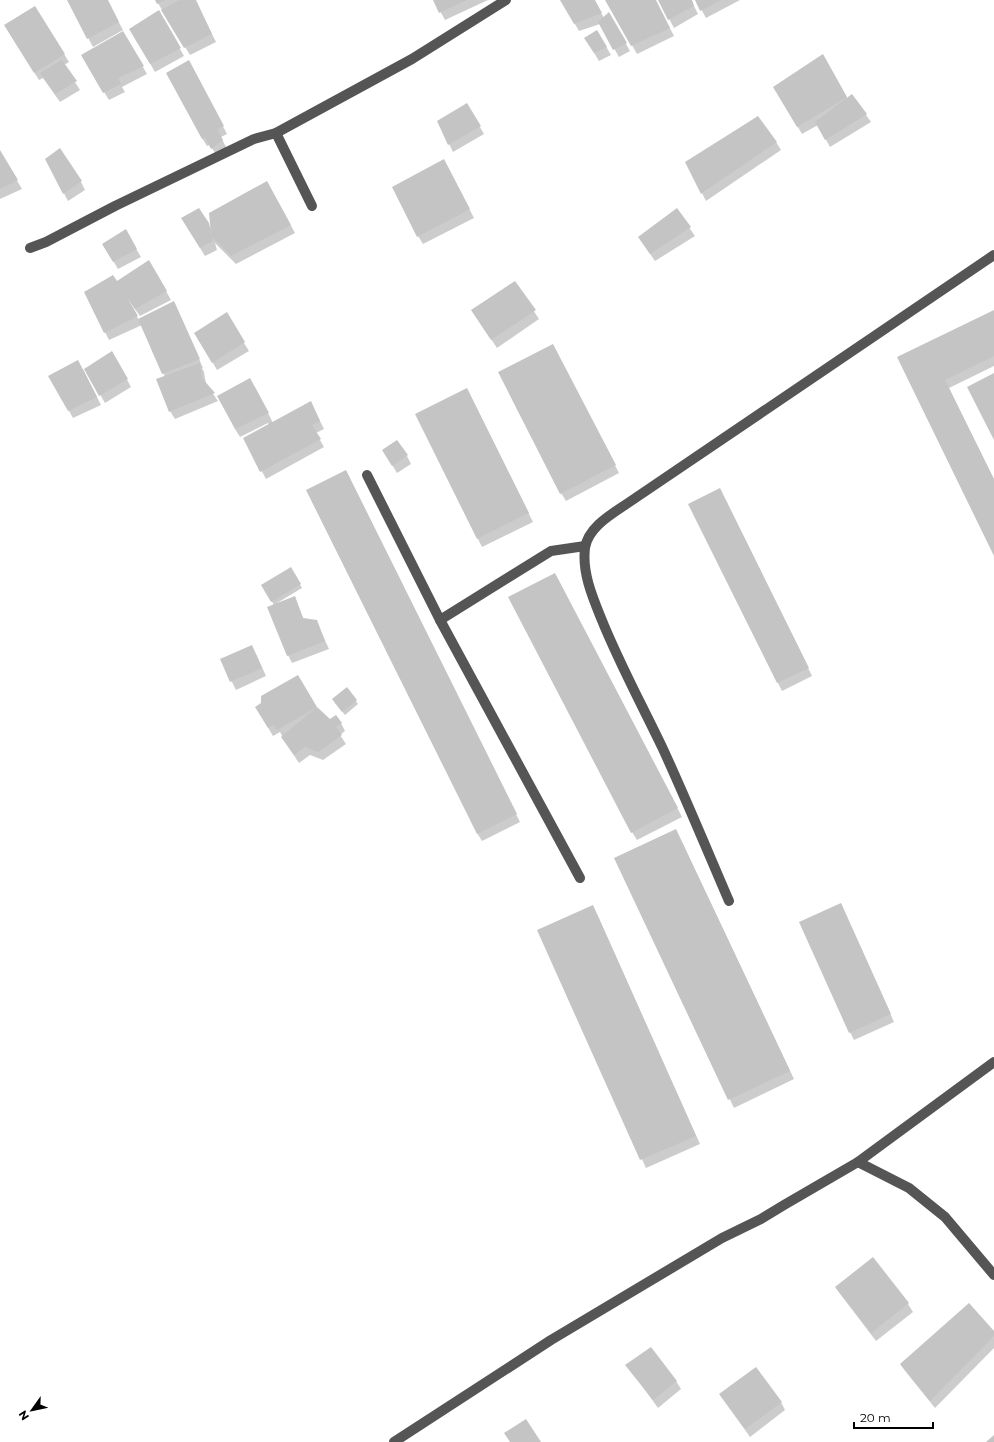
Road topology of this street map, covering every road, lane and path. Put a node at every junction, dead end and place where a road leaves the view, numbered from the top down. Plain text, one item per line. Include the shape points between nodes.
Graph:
1 (506, 0) edge
2 (276, 133) junction
3 (312, 206) dead end
4 (30, 248) dead end
5 (994, 255) edge
6 (367, 475) dead end
7 (585, 546) junction
8 (440, 620) junction
9 (580, 878) dead end
10 (729, 901) dead end
11 (994, 1062) edge
12 (858, 1162) junction
13 (994, 1275) edge
14 (394, 1442) edge

1 - 2 street via 412,59
2 - 3 street
2 - 4 street via 241,145
5 - 7 street via 628,503 591,533
6 - 8 street
7 - 8 street via 552,551
7 - 10 street via 585,568 593,598 613,648 662,748
8 - 9 street
11 - 12 street
12 - 13 street via 909,1188 945,1217
12 - 14 street via 761,1219 722,1238 551,1340

